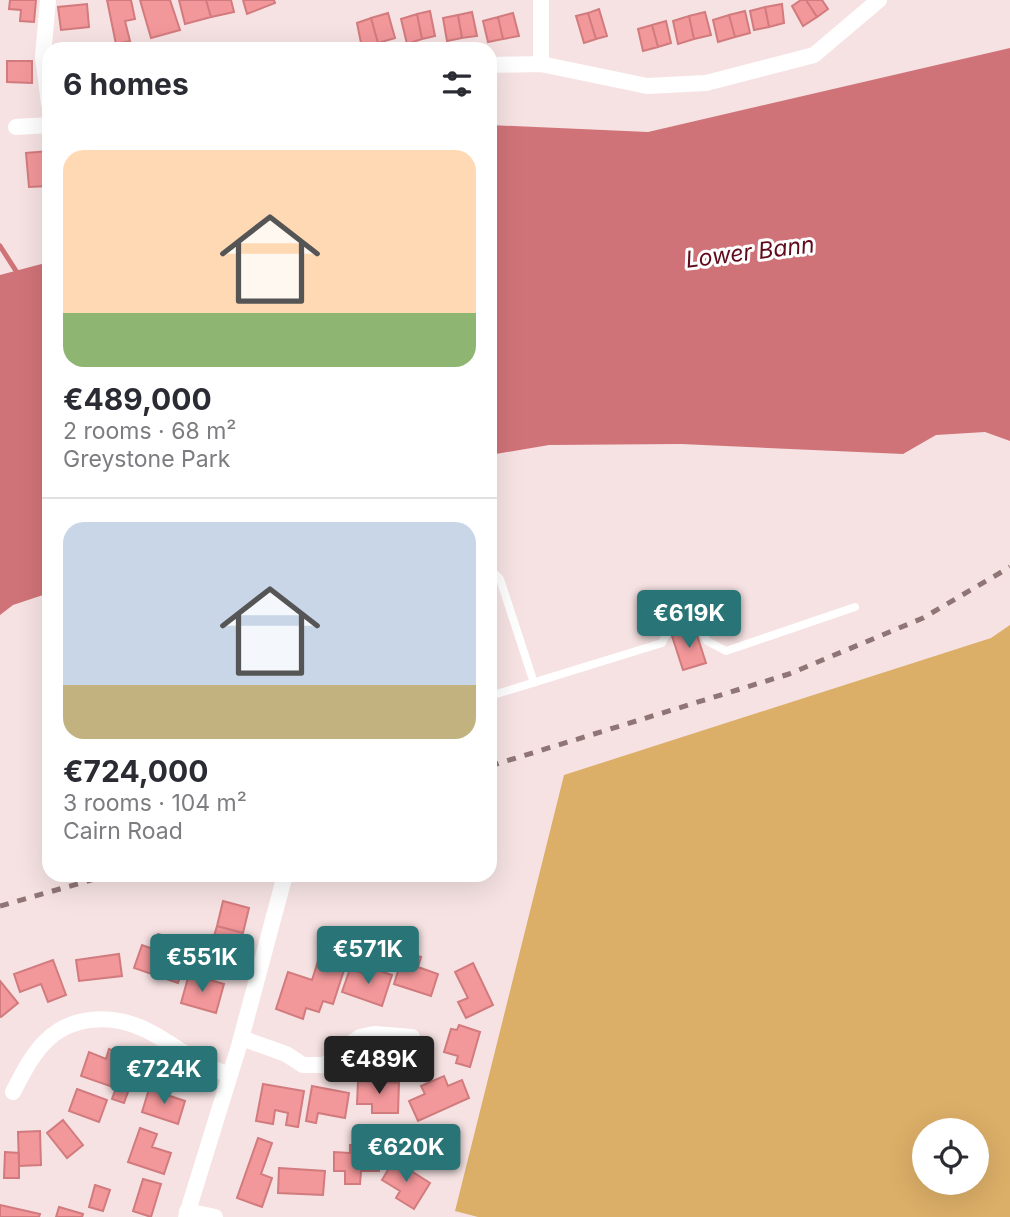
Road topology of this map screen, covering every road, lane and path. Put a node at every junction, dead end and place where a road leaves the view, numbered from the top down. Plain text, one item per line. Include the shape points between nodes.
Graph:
1 (48, 0) edge
2 (541, 0) edge
3 (879, 0) edge
4 (44, 42) edge
5 (541, 64) junction
6 (497, 65) edge
7 (42, 125) edge
8 (16, 127) dead end
9 (497, 576) edge
10 (855, 607) dead end
11 (534, 683) junction
12 (497, 694) edge
13 (283, 882) edge
14 (412, 1037) dead end
15 (241, 1038) junction
16 (229, 1075) junction
17 (13, 1092) dead end
18 (186, 1214) edge
19 (215, 1217) edge

1 - 4 street
2 - 5 street
3 - 5 street via 814,55 706,83 647,86
5 - 6 street
7 - 8 street
9 - 11 lane
10 - 11 lane via 726,651 707,641 685,614 673,620 662,643
11 - 12 lane
13 - 15 street
14 - 15 street via 360,1037 341,1056 323,1065 303,1065
15 - 16 street
16 - 17 street via 201,1064 146,1030 121,1020 94,1018 68,1026 46,1041
16 - 18 street
18 - 19 street

